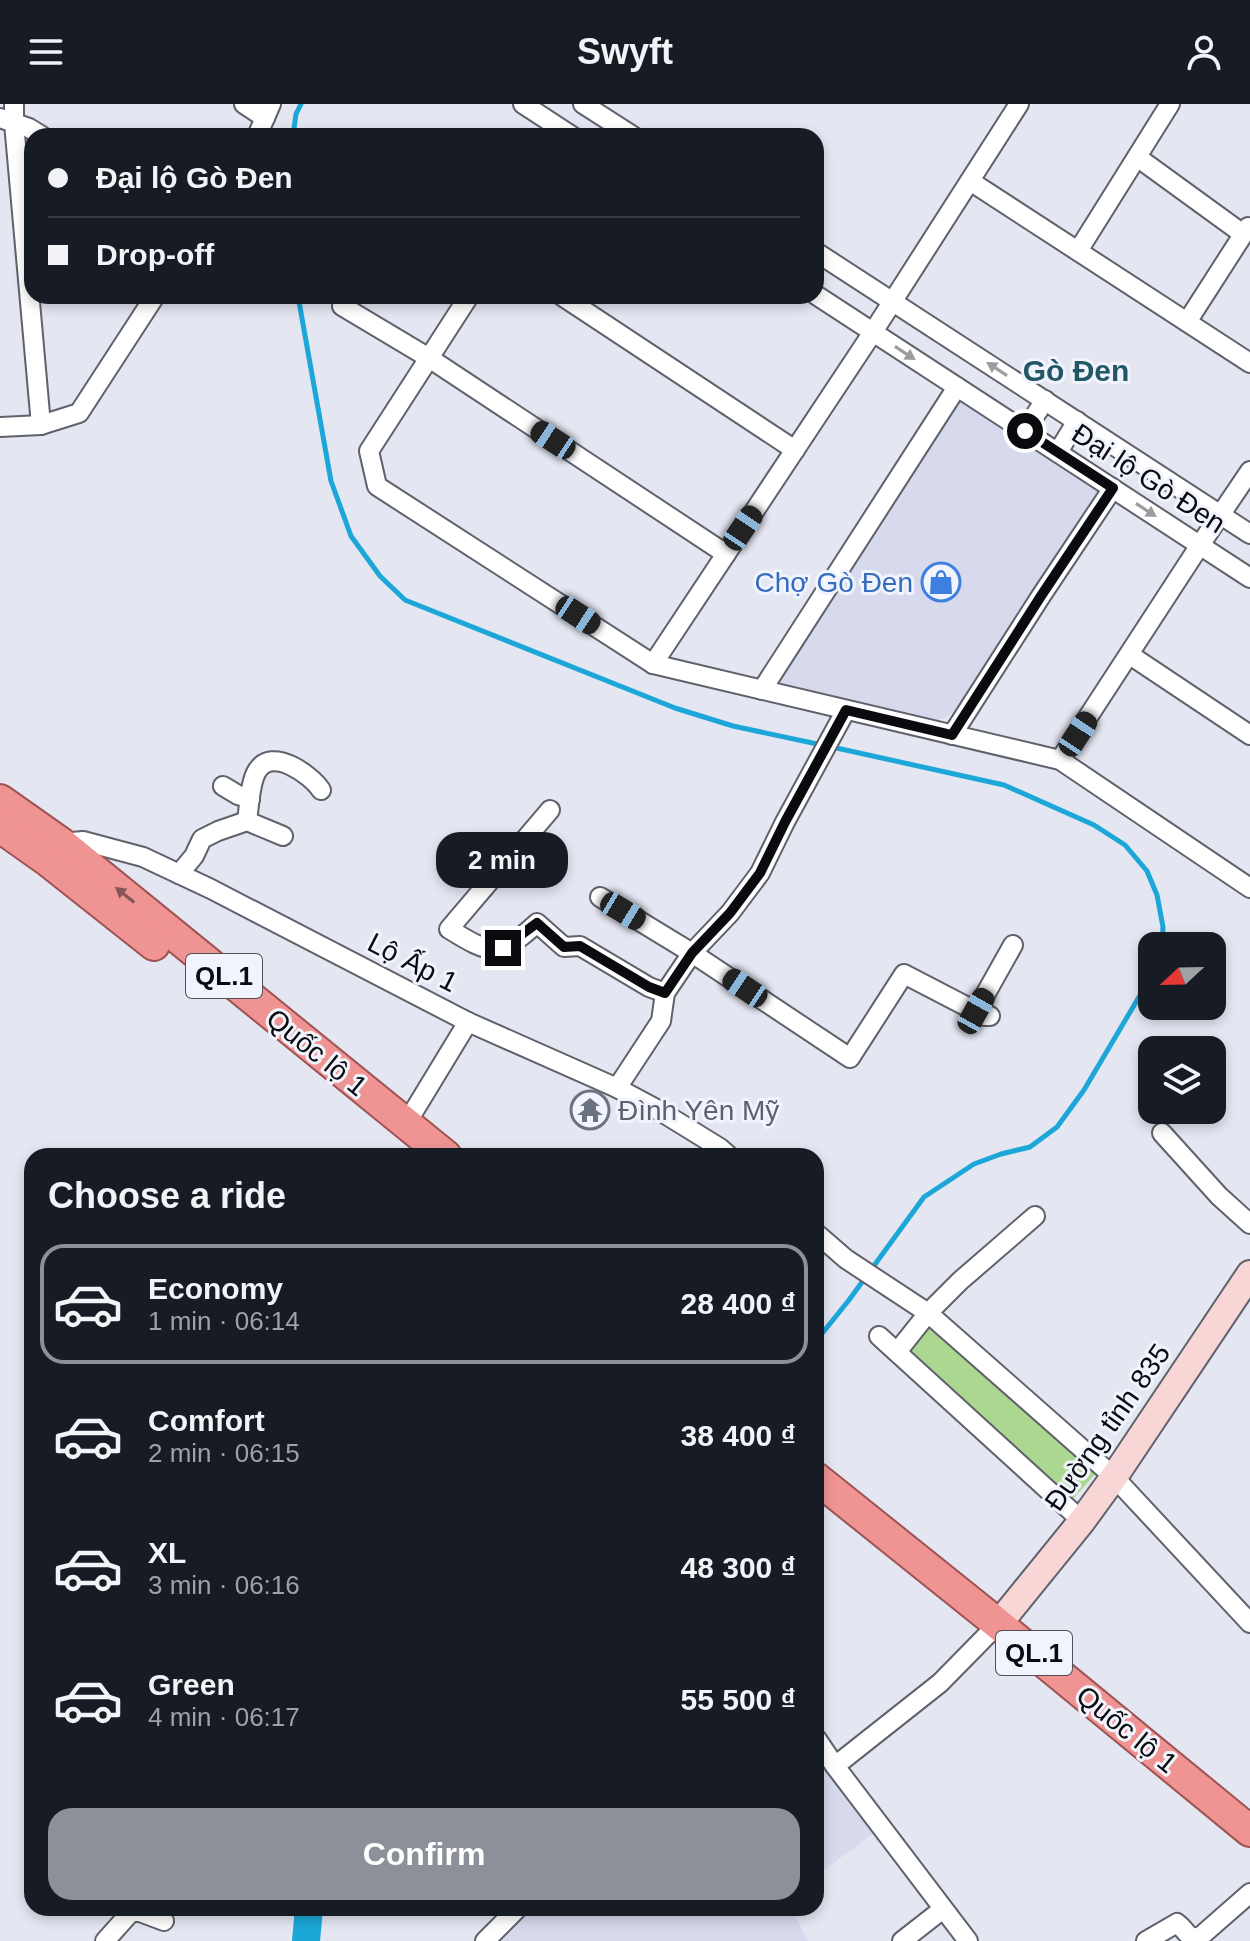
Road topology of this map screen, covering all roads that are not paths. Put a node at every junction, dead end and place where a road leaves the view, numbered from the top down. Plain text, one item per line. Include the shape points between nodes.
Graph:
1 (14, 104) edge
2 (244, 104) edge
3 (523, 104) edge
4 (583, 104) edge
5 (1019, 104) edge
6 (1170, 104) edge
7 (268, 111) edge
8 (7, 121) edge
9 (29, 128) edge
10 (560, 128) edge
11 (620, 128) edge
12 (1137, 157) junction
13 (970, 181) junction
14 (1247, 229) edge
15 (1078, 251) junction
16 (824, 257) edge
17 (24, 273) edge
18 (824, 300) edge
19 (892, 301) junction
20 (27, 304) edge
21 (150, 304) edge
22 (464, 304) edge
23 (574, 304) edge
24 (342, 306) dead end
25 (1187, 322) junction
26 (873, 332) junction
27 (429, 358) junction
28 (1250, 363) edge
29 (957, 387) junction
30 (1045, 400) junction
31 (1077, 421) junction
32 (41, 425) junction
33 (0, 427) edge
34 (1025, 431) junction
35 (795, 450) junction
36 (1058, 452) junction
37 (1250, 471) edge
38 (1113, 488) junction
39 (1220, 514) junction
40 (1250, 534) edge
41 (1200, 545) junction
42 (726, 554) junction
43 (1250, 578) edge
44 (1130, 655) junction
45 (653, 664) junction
46 (762, 690) junction
47 (846, 710) junction
48 (952, 735) junction
49 (1250, 735) edge
50 (1060, 760) junction
51 (223, 786) dead end
52 (321, 790) dead end
53 (250, 799) junction
54 (0, 800) edge
55 (550, 810) dead end
56 (247, 821) junction
57 (0, 827) edge
58 (283, 836) dead end
59 (61, 843) junction
60 (179, 874) junction
61 (1250, 888) edge
62 (600, 897) dead end
63 (1013, 945) dead end
64 (692, 953) junction
65 (665, 993) junction
66 (468, 1022) junction
67 (617, 1088) junction
68 (406, 1124) junction
69 (1162, 1133) dead end
70 (406, 1148) edge
71 (436, 1148) edge
72 (720, 1148) edge
73 (1035, 1216) dead end
74 (1250, 1224) edge
75 (824, 1240) edge
76 (1250, 1274) edge
77 (1243, 1303) edge
78 (928, 1313) junction
79 (879, 1336) dead end
80 (897, 1352) junction
81 (824, 1462) edge
82 (1114, 1477) junction
83 (824, 1492) edge
84 (1082, 1521) junction
85 (1004, 1618) junction
86 (1250, 1623) edge
87 (824, 1750) edge
88 (835, 1766) junction
89 (1250, 1808) edge
90 (1250, 1831) edge
91 (1250, 1893) edge
92 (943, 1909) junction
93 (127, 1916) edge
94 (151, 1916) edge
95 (510, 1916) edge
96 (164, 1921) dead end
97 (105, 1941) edge
98 (485, 1941) edge
99 (902, 1941) edge
100 (968, 1941) edge
101 (1146, 1941) edge

1 - 8 street
2 - 7 street
3 - 10 street
4 - 11 street
5 - 13 street
6 - 12 street
8 - 9 street
8 - 17 street
12 - 14 street
12 - 15 street
13 - 15 street
13 - 19 street
14 - 25 street
15 - 25 street
16 - 19 street, Đại lộ Gò Đen
18 - 26 street, Đại lộ Gò Đen
19 - 26 street
30 -> 19 street, Đại lộ Gò Đen
20 - 32 street
21 - 32 street via 79,413
22 - 27 street
23 - 35 street
24 - 27 street
25 - 28 street
26 -> 29 street, Đại lộ Gò Đen
26 - 35 street
27 - 42 street
27 - 45 street via 369,451 377,486
29 - 34 street, Đại lộ Gò Đen
29 - 46 street
30 - 31 street, Đại lộ Gò Đen
30 - 34 street
31 - 36 street
31 - 39 street, Đại lộ Gò Đen
32 - 33 street
34 - 36 street, Đại lộ Gò Đen
35 - 42 street
36 - 38 street, Đại lộ Gò Đen
37 - 39 street
38 -> 41 street, Đại lộ Gò Đen
38 - 48 street
39 - 40 street, Đại lộ Gò Đen
39 - 41 street
41 - 43 street, Đại lộ Gò Đen
41 - 44 street
42 - 45 street
44 - 49 street
44 - 50 street
45 - 46 street
46 - 47 street
47 - 48 street
47 - 64 street via 760,873
48 - 50 street
50 - 61 street
51 - 53 street
52 - 53 street via 304,772 270,762 255,773
53 - 56 street
54 - 59 highway, Quốc lộ 1 / QL.1
55 - 65 street via 449,929 493,951 537,923 564,947 580,946
56 - 58 street
56 - 60 street via 202,839
57 - 70 highway, Quốc lộ 1 / QL.1
59 - 60 street, Lộ Ấp 1 via 83,841 143,857
68 -> 59 highway, Quốc lộ 1 / QL.1
60 - 66 street, Lộ Ấp 1
62 - 64 street
63 - 64 street via 983,1014 904,974 850,1058
64 - 65 street
65 - 67 street via 661,1021
66 - 67 street, Lộ Ấp 1
66 - 68 street
67 - 72 street, Lộ Ấp 1
68 - 71 highway, Quốc lộ 1 / QL.1
69 - 74 street
73 - 78 street
75 - 78 street
76 - 77 main road, Đường tỉnh 835
77 - 82 main road, Đường tỉnh 835
78 - 80 street
78 - 82 street
79 - 80 street
80 - 84 street
81 - 85 highway, Quốc lộ 1 / QL.1
82 - 84 main road, Đường tỉnh 835
82 - 86 street
83 - 85 highway, Quốc lộ 1 / QL.1
84 - 85 main road, Đường tỉnh 835
85 - 88 street via 940,1683
85 - 89 highway, Quốc lộ 1 / QL.1
85 - 90 highway, Quốc lộ 1 / QL.1
87 - 88 street
88 - 92 street
91 - 101 street via 1201,1936 1191,1938 1177,1923
92 - 99 street
92 - 100 street
93 - 97 street
94 - 96 street
95 - 98 street

